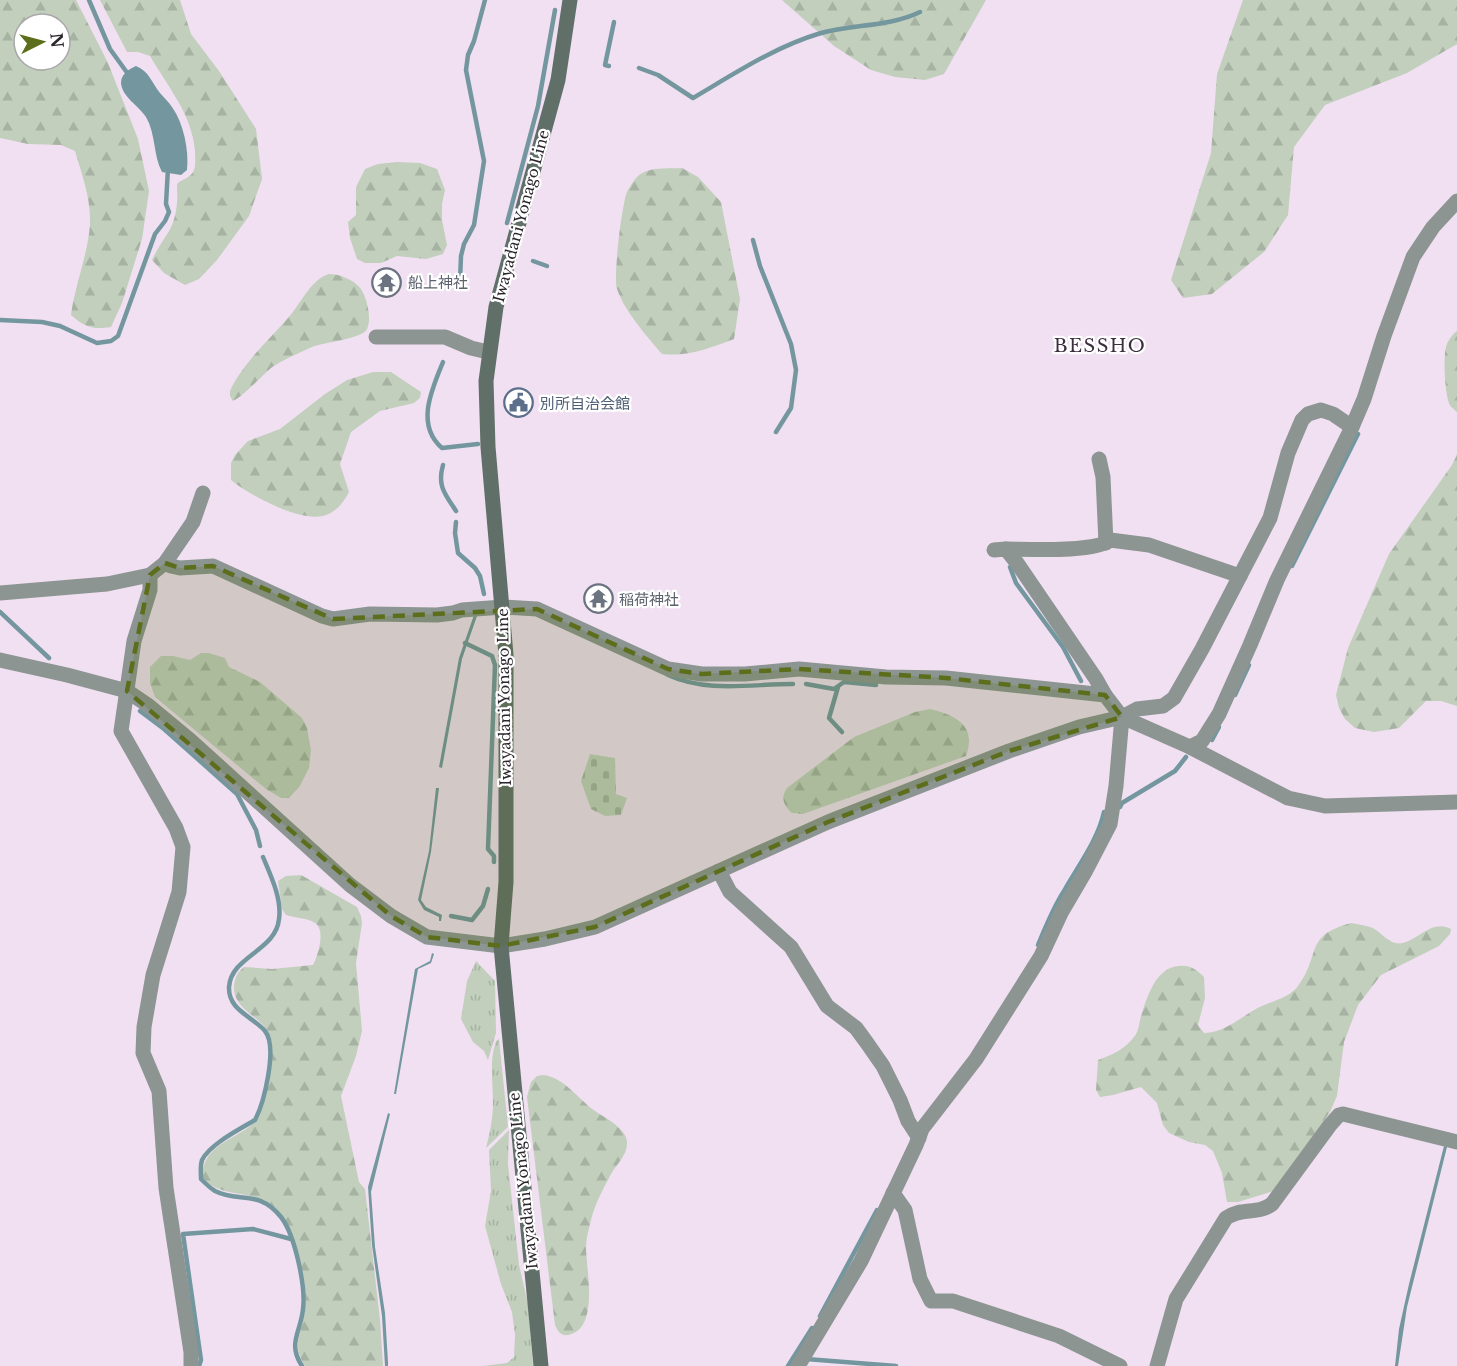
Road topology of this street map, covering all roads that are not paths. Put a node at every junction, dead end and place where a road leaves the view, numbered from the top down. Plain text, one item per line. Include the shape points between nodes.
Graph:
1 (570, 0) edge
2 (1457, 201) edge
3 (376, 337) dead end
4 (488, 351) junction
5 (1352, 427) junction
6 (1099, 459) dead end
7 (203, 494) dead end
8 (1106, 543) junction
9 (165, 563) junction
10 (150, 575) junction
11 (1240, 576) junction
12 (0, 593) edge
13 (503, 607) junction
14 (0, 660) edge
15 (127, 691) junction
16 (1105, 696) junction
17 (1122, 717) junction
18 (1190, 747) junction
19 (1457, 802) edge
20 (719, 871) junction
21 (501, 946) junction
22 (919, 1138) junction
23 (1457, 1142) edge
24 (893, 1193) junction
25 (191, 1366) edge
26 (541, 1366) edge
27 (798, 1366) edge
28 (1120, 1366) edge
29 (1157, 1366) edge

1 - 4 main road, Iwayadani Yonago Line via 558,80 496,307
2 - 5 street via 1413,257
3 - 4 street via 445,337
4 - 13 main road, Iwayadani Yonago Line via 488,447
5 - 11 street via 1321,410 1302,420 1288,453 1270,518
5 - 18 street via 1277,580 1219,714 1202,741
6 - 8 street
7 - 9 street via 193,522
8 - 11 street via 1110,540 1149,545
8 - 16 street via 1000,550 1017,562
9 - 10 street
9 - 13 street via 180,568 213,566 333,619 370,614 436,615
10 - 12 street via 107,585
10 - 15 street
11 - 17 street via 1170,702
13 - 16 street via 537,609 668,669 745,674 799,669 946,678
13 - 21 main road, Iwayadani Yonago Line via 506,882
14 - 15 street
15 - 21 street via 190,740 350,885 391,916 427,937
15 - 25 street via 121,731 183,846 179,892 153,975 143,1053 159,1092 166,1188
16 - 17 street
17 - 18 street
17 - 20 street via 1009,751 828,822
17 - 22 street via 1110,824 1041,956 976,1059
18 - 19 street via 1288,798 1325,806
20 - 21 street via 595,927
20 - 22 street via 730,892 790,947 827,1006 856,1028 883,1066
21 - 26 main road, Iwayadani Yonago Line
22 - 24 street
23 - 29 street via 1340,1115 1272,1204 1226,1218 1176,1299
24 - 27 street via 861,1261
24 - 28 street via 905,1210 920,1279 931,1301 953,1301 1059,1336

